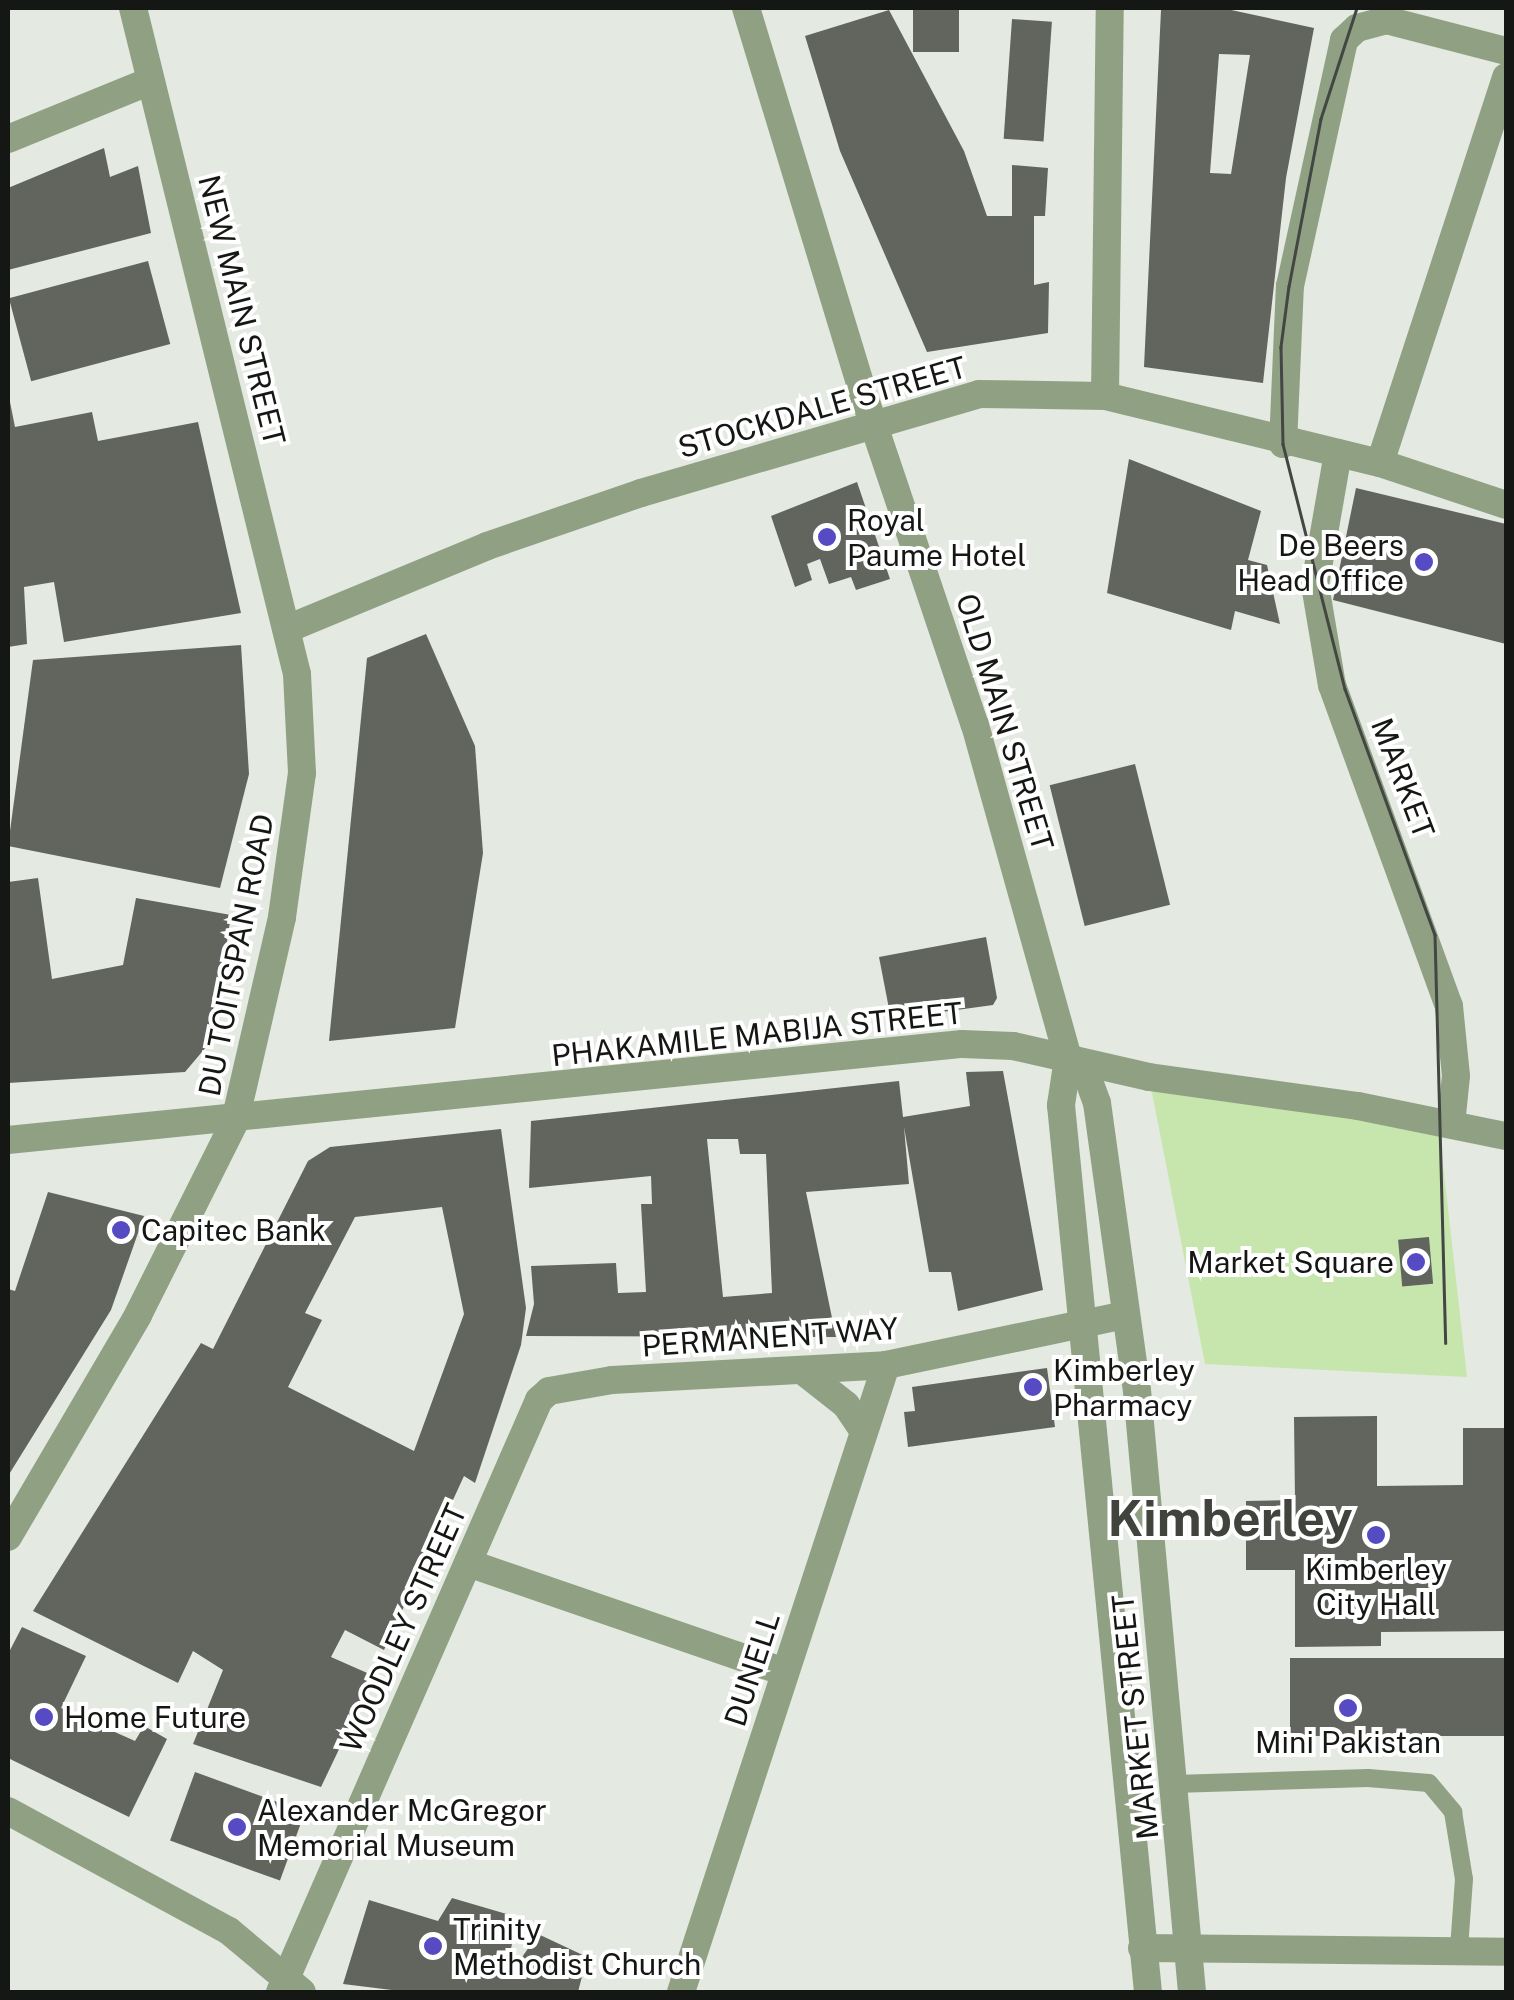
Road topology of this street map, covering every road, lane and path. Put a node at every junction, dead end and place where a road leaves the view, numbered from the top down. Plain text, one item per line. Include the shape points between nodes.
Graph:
1 (133, 8) edge
2 (746, 8) edge
3 (1110, 8) edge
4 (1506, 51) edge
5 (1506, 77) edge
6 (150, 80) junction
7 (8, 139) edge
8 (1106, 396) junction
9 (875, 422) junction
10 (1283, 444) junction
11 (1338, 453) junction
12 (1380, 463) junction
13 (1506, 505) edge
14 (286, 629) junction
15 (1068, 1058) junction
16 (235, 1121) junction
17 (1451, 1124) junction
18 (1506, 1136) edge
19 (8, 1140) edge
20 (1126, 1315) junction
21 (1085, 1324) junction
22 (886, 1365) junction
23 (802, 1370) junction
24 (538, 1400) joint
25 (864, 1432) junction
26 (8, 1537) edge
27 (468, 1563) junction
28 (786, 1672) junction
29 (1174, 1784) junction
30 (8, 1811) edge
31 (1190, 1945) junction
32 (1142, 1948) junction
33 (1459, 1949) junction
34 (1506, 1952) edge
35 (290, 1988) edge
36 (681, 1992) edge
37 (1148, 1992) edge
38 (1192, 1992) edge

1 - 6 street, NEW MAIN STREET
2 - 9 street, OLD MAIN STREET
3 - 8 street
4 - 10 street via 1386,20 1357,28 1344,40 1290,286
5 - 12 street
6 - 7 street
6 - 14 street, NEW MAIN STREET
8 - 9 street, STOCKDALE STREET via 979,394
8 - 10 street, STOCKDALE STREET
9 - 14 street, STOCKDALE STREET via 487,546
9 - 15 street, OLD MAIN STREET via 976,725
10 - 11 street, STOCKDALE STREET
11 - 12 street, STOCKDALE STREET
11 - 17 street, MARKET via 1315,585 1332,685 1449,1006 1456,1076
12 - 13 street, STOCKDALE STREET
14 - 16 street, DU TOITSPAN ROAD via 301,714 298,809 264,1010
15 - 16 street, PHAKAMILE MABIJA STREET via 962,1044
15 - 17 street, PHAKAMILE MABIJA STREET
15 - 20 street, MARKET STREET via 1089,1081 1096,1103
15 - 21 street, MARKET STREET via 1061,1105
16 - 19 street, PHAKAMILE MABIJA STREET
16 - 26 street, DU TOITSPAN ROAD via 138,1315
17 - 18 street, PHAKAMILE MABIJA STREET
20 - 21 street, PERMANENT WAY
20 - 29 street, MARKET STREET
21 - 22 street, PERMANENT WAY
21 - 32 street, MARKET STREET
22 - 23 street, PERMANENT WAY
22 - 25 street, DUNELL
23 - 24 street, PERMANENT WAY via 612,1380 549,1391
23 - 25 street via 846,1404
24 - 27 street, WOODLEY STREET
25 - 28 street, DUNELL
27 - 28 street
27 - 35 street, WOODLEY STREET
28 - 36 street, DUNELL
29 - 31 street, MARKET STREET
29 - 33 lane via 1368,1778 1429,1783 1453,1812 1464,1878
30 - 35 street via 228,1932
31 - 32 street
31 - 33 street
31 - 38 street, MARKET STREET
32 - 37 street, MARKET STREET
33 - 34 street

